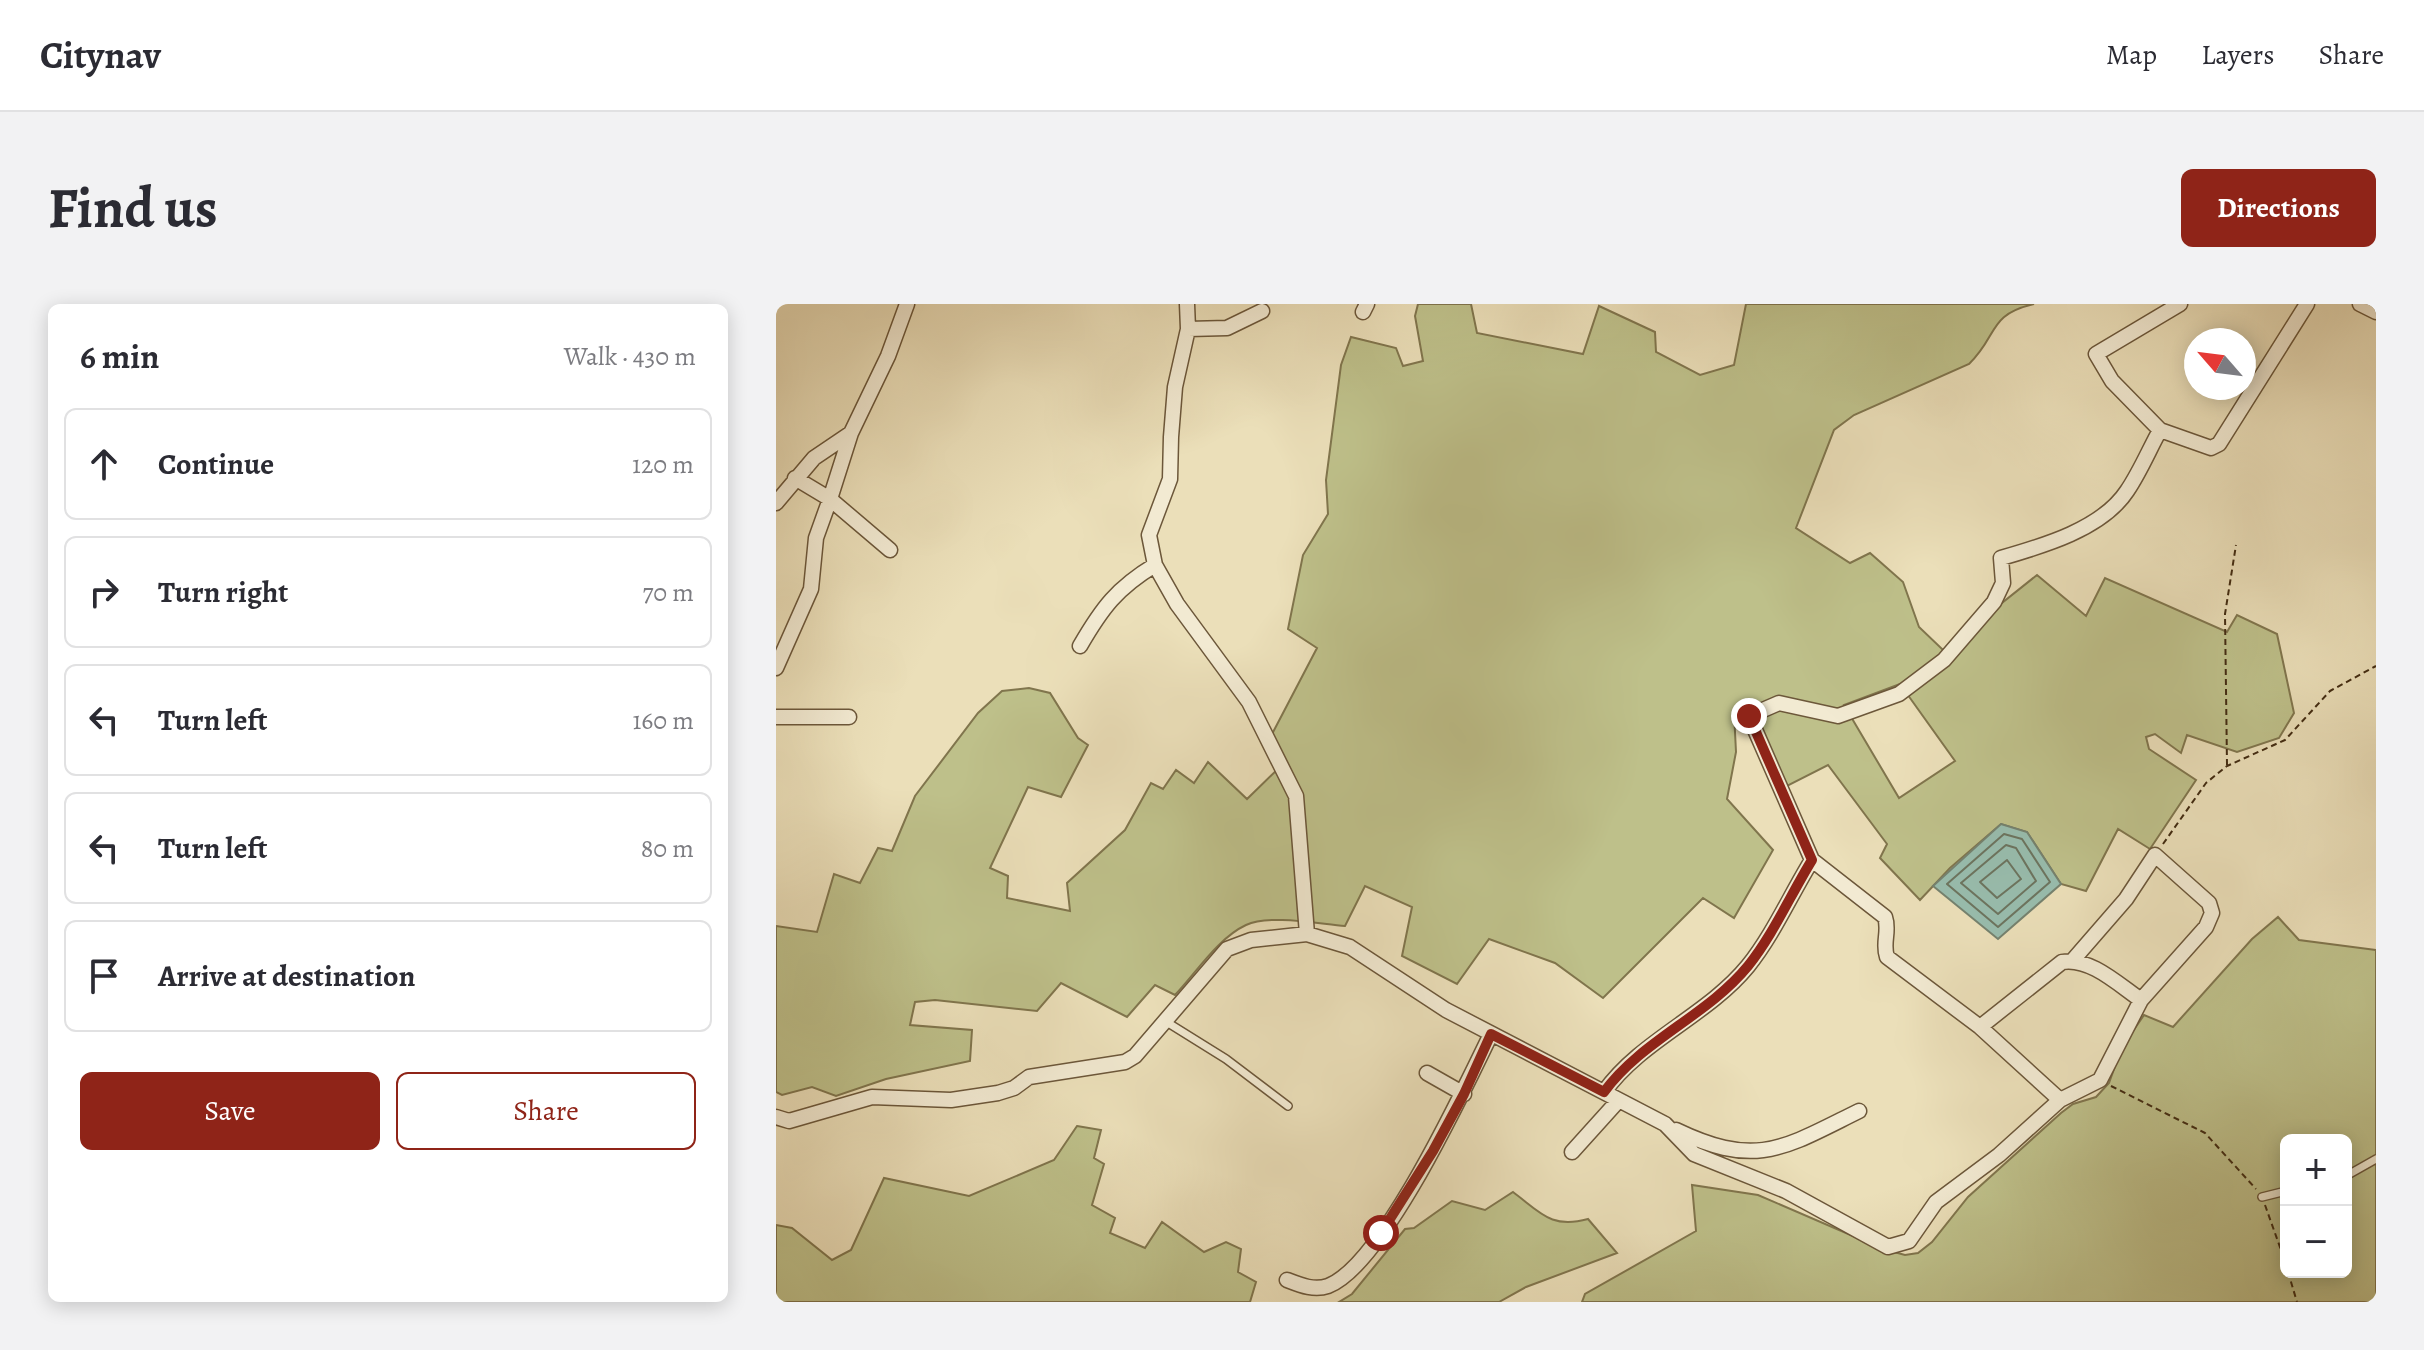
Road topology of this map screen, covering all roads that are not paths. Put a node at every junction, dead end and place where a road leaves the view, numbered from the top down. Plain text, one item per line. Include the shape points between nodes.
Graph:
1 (907, 304) edge
2 (1187, 304) edge
3 (2180, 304) edge
4 (2307, 304) edge
5 (2360, 304) edge
6 (1262, 311) dead end
7 (2376, 312) edge
8 (1188, 329) junction
9 (2160, 430) junction
10 (851, 433) junction
11 (795, 478) junction
12 (830, 499) junction
13 (776, 503) edge
14 (890, 550) dead end
15 (1155, 565) junction
16 (1080, 646) dead end
17 (776, 668) edge
18 (776, 717) edge
19 (849, 717) dead end
20 (1812, 860) junction
21 (1307, 934) junction
22 (2073, 960) junction
23 (2141, 1000) junction
24 (1164, 1021) junction
25 (1980, 1027) junction
26 (1491, 1034) junction
27 (1427, 1073) dead end
28 (1604, 1092) junction
29 (1464, 1094) junction
30 (2060, 1100) junction
31 (1618, 1101) junction
32 (1288, 1106) dead end
33 (1859, 1111) dead end
34 (776, 1117) edge
35 (1665, 1124) junction
36 (1572, 1152) dead end
37 (2376, 1159) edge
38 (2352, 1173) edge
39 (2280, 1192) edge
40 (2262, 1197) road end
41 (1287, 1280) dead end

1 - 10 street
2 - 8 street
3 - 9 street via 2096,354 2112,381
4 - 9 street via 2219,444 2211,448
5 - 7 street
6 - 8 street via 1227,328
8 - 15 street via 1175,387 1170,479 1149,535
9 - 20 street via 2126,493 2110,509 2039,547 2001,558 2003,583 1994,602 1944,660 1899,694 1838,716 1779,703 1749,716
10 - 11 street
10 - 12 street
11 - 12 street
11 - 13 street
12 - 14 street
12 - 17 street via 816,538 811,589
15 - 16 street via 1124,584
15 - 21 street via 1249,702 1296,796
18 - 19 street
20 - 25 street via 1885,917 1887,957
20 - 28 street via 1748,966 1632,1059
21 - 24 street via 1251,940 1227,949
21 - 26 street via 1350,947
22 - 23 street
22 - 23 street via 2126,899 2155,855 2209,903 2212,913 2206,927
22 - 25 street via 2062,962
23 - 30 street via 2100,1080
24 - 32 lane
24 - 34 street via 1135,1056 1114,1066 1029,1077 998,1093 951,1100 872,1097 789,1121
25 - 30 street
26 - 28 street
26 - 29 street
27 - 29 street
28 - 31 street
29 - 41 street via 1411,1186 1356,1264 1329,1286
30 - 35 street via 1936,1202 1919,1231 1896,1247 1786,1191 1694,1154
31 - 35 street
31 - 36 street
33 - 35 street via 1783,1148 1755,1152 1710,1146
37 - 38 lane
39 - 40 lane

